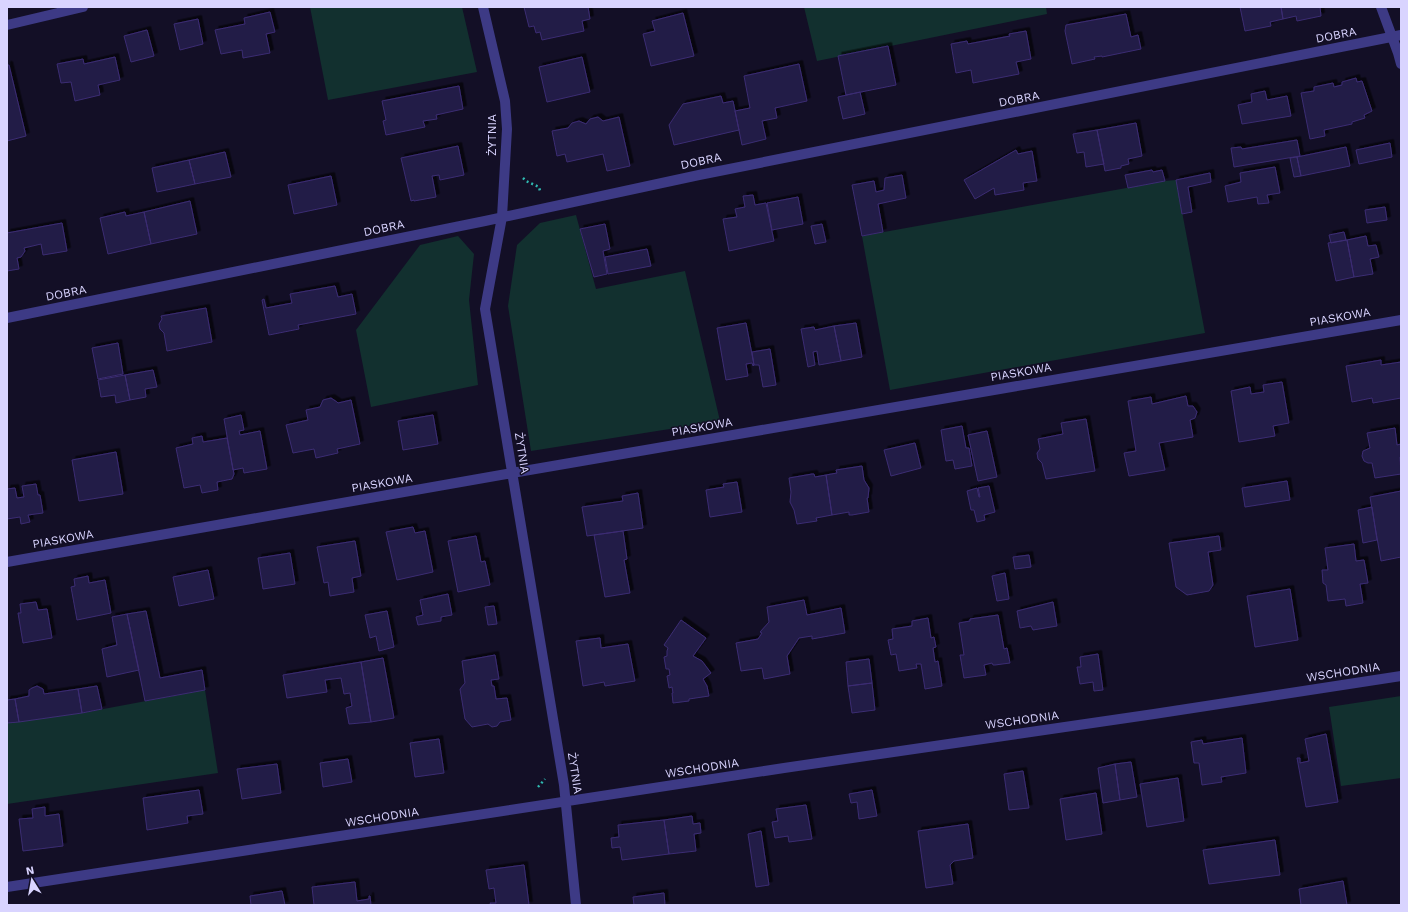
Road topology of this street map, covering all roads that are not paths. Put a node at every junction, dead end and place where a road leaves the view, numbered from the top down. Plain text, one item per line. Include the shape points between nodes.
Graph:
1 (83, 7) edge
2 (483, 7) edge
3 (1381, 7) edge
4 (7, 24) edge
5 (1397, 36) edge
6 (1401, 64) edge
7 (502, 217) junction
8 (7, 318) edge
9 (1401, 320) edge
10 (512, 473) junction
11 (7, 562) edge
12 (1401, 676) edge
13 (566, 802) junction
14 (7, 887) edge
15 (576, 905) edge

1 - 4 street
2 - 7 street, ŻYTNIA via 506,115
3 - 5 street
5 - 6 street
5 - 7 street, DOBRA via 699,175
7 - 8 street, DOBRA
7 - 10 street, ŻYTNIA via 485,309
9 - 10 street, PIASKOWA
10 - 11 street, PIASKOWA
10 - 13 street, ŻYTNIA
12 - 13 street, WSCHODNIA
13 - 14 street, WSCHODNIA
13 - 15 street, ŻYTNIA

